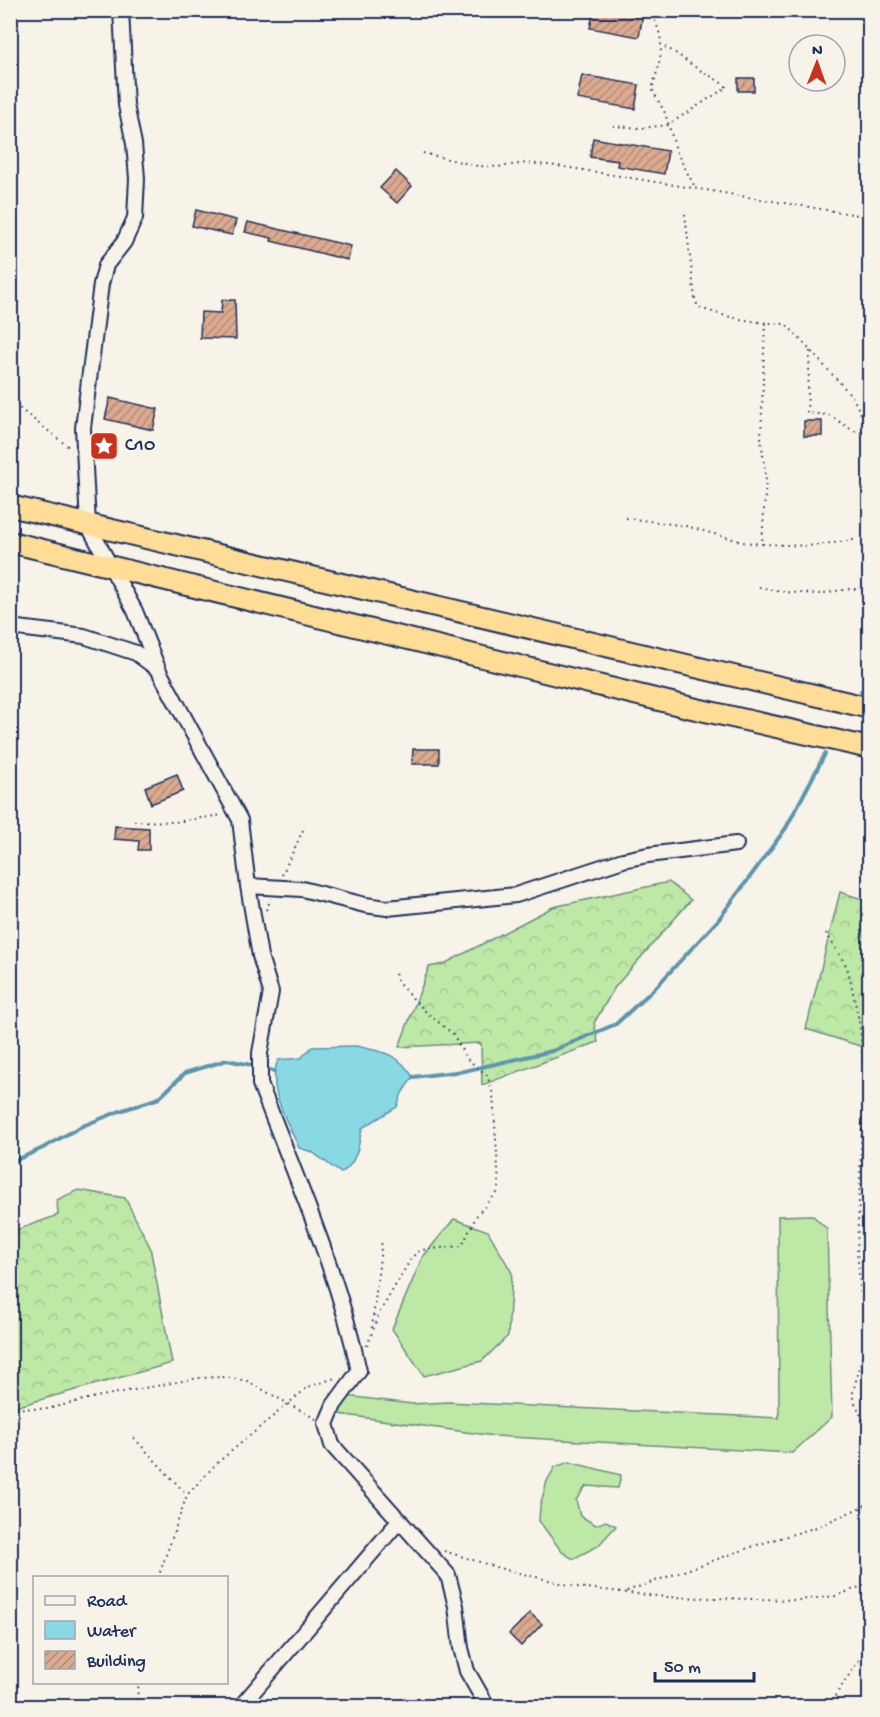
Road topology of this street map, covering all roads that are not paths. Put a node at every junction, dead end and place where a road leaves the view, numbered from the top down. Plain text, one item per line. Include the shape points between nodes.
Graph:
1 (121, 10) edge
2 (10, 506) edge
3 (88, 525) junction
4 (10, 542) edge
5 (109, 564) junction
6 (10, 627) edge
7 (159, 670) junction
8 (706, 671) junction
9 (870, 702) edge
10 (692, 708) junction
11 (870, 708) edge
12 (870, 748) edge
13 (870, 756) edge
14 (736, 844) dead end
15 (248, 886) junction
16 (400, 1520) junction
17 (241, 1707) edge
18 (487, 1707) edge

1 - 3 street via 126,105 137,178 135,218 124,242 106,265 101,284 85,403
2 - 3 highway
3 - 5 street
3 - 8 highway
4 - 5 highway
5 - 7 street via 135,611
5 - 10 highway
6 - 7 street via 84,636 136,653
7 - 15 street via 240,820
8 - 9 highway
8 - 11 highway
10 - 12 highway
10 - 13 highway
14 - 15 street via 623,860 516,895 387,908 302,889
15 - 16 street via 260,956 271,992 260,1053 260,1084 326,1255 349,1324 359,1371 326,1424 332,1445
16 - 17 street
16 - 18 street via 448,1575 467,1671

